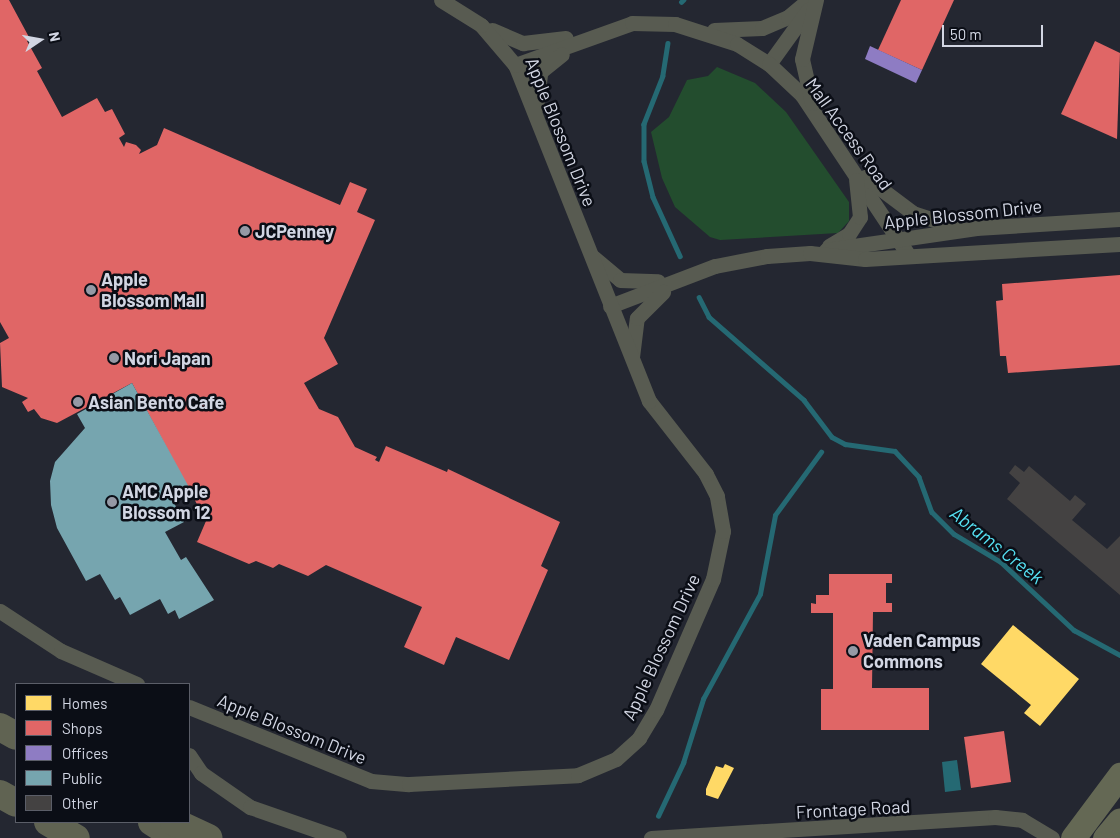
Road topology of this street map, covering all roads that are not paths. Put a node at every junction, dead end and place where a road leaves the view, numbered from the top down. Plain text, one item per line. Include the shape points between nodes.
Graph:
1 (441, 0) edge
2 (808, 0) edge
3 (814, 0) edge
4 (482, 25) junction
5 (696, 28) junction
6 (602, 32) junction
7 (769, 64) junction
8 (515, 65) junction
9 (814, 112) junction
10 (535, 113) junction
11 (850, 164) junction
12 (1120, 219) edge
13 (976, 228) junction
14 (898, 237) junction
15 (1120, 244) edge
16 (810, 253) junction
17 (590, 254) junction
18 (909, 256) junction
19 (684, 277) junction
20 (610, 306) junction
21 (632, 360) junction
22 (0, 611) edge
23 (135, 683) edge
24 (190, 707) edge
25 (0, 727) edge
26 (15, 735) edge
27 (190, 757) edge
28 (1120, 776) edge
29 (0, 794) edge
30 (15, 802) edge
31 (1120, 820) edge
32 (50, 823) edge
33 (154, 823) edge
34 (176, 823) edge
35 (76, 838) edge
36 (178, 838) edge
37 (209, 838) edge
38 (339, 838) edge
39 (651, 838) edge
40 (1052, 838) edge
41 (1073, 838) edge
42 (1105, 838) edge

1 - 4 street, Apple Blossom Drive
2 - 5 street via 788,17 762,28
3 - 7 street
3 - 9 street via 802,59
4 - 6 street via 523,43
4 - 8 street, Apple Blossom Drive
5 - 6 street, Mall Access Road via 646,22
5 - 7 street, Mall Access Road
6 - 8 street, Mall Access Road
6 - 10 street via 544,66 538,79
7 - 9 street, Mall Access Road
8 - 10 street, Apple Blossom Drive
9 - 11 street, Mall Access Road
10 - 17 street, Apple Blossom Drive
11 - 13 street via 928,221
11 - 14 street, Mall Access Road
11 - 16 street via 860,193 856,226 839,241
12 - 13 street, Apple Blossom Drive
13 - 14 street, Apple Blossom Drive
14 - 16 street, Apple Blossom Drive
14 - 18 street, Mall Access Road
15 - 18 street, Apple Blossom Drive
16 - 18 street, Apple Blossom Drive via 865,259
16 - 19 street, Apple Blossom Drive via 741,259
17 - 19 street via 628,282
17 - 20 street, Apple Blossom Drive
19 - 20 street, Apple Blossom Drive
19 - 21 street via 640,310
20 - 21 street, Apple Blossom Drive
21 - 24 street, Apple Blossom Drive via 660,420 709,480 720,505 723,539 705,603 656,710 639,738 616,759 591,772 560,778 383,782 331,768
22 - 23 street via 61,651
25 - 26 highway
27 - 38 street via 201,774 250,807
28 - 41 main road
29 - 30 highway
31 - 42 main road
32 - 35 highway
33 - 36 highway
34 - 37 highway
39 - 40 street, Frontage Road via 995,817 1022,820

